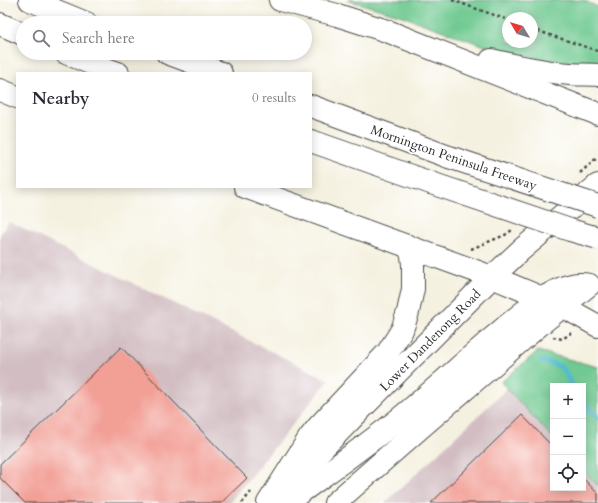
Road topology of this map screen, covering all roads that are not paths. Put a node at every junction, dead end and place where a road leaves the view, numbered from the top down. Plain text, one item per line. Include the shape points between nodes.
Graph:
1 (30, 0) edge
2 (280, 0) edge
3 (69, 16) edge
4 (0, 24) edge
5 (16, 31) edge
6 (416, 42) junction
7 (83, 60) edge
8 (186, 60) edge
9 (115, 72) edge
10 (218, 72) edge
11 (598, 75) edge
12 (0, 90) edge
13 (16, 97) edge
14 (312, 106) edge
15 (598, 114) edge
16 (312, 141) edge
17 (598, 185) edge
18 (247, 188) edge
19 (598, 206) edge
20 (598, 238) edge
21 (408, 246) junction
22 (492, 277) junction
23 (594, 282) edge
24 (553, 302) junction
25 (598, 326) edge
26 (269, 503) edge
27 (286, 503) edge
28 (335, 503) edge

1 - 3 main road
2 - 6 main road
4 - 5 main road
6 - 11 main road via 533,69
6 - 15 main road
7 - 9 main road
8 - 10 main road
12 - 13 main road
14 - 19 main road, Mornington Peninsula Freeway, bridge via 449,157
16 - 20 main road, bridge
17 - 22 main road, Lower Dandenong Road
18 - 21 main road
21 - 22 main road
21 - 26 main road via 412,255 413,289 402,330 388,352 310,437
22 - 24 main road
22 - 26 main road, Lower Dandenong Road
23 - 24 main road via 569,286 557,291
24 - 25 main road
24 - 27 main road via 534,304 370,442
24 - 28 main road via 536,328

